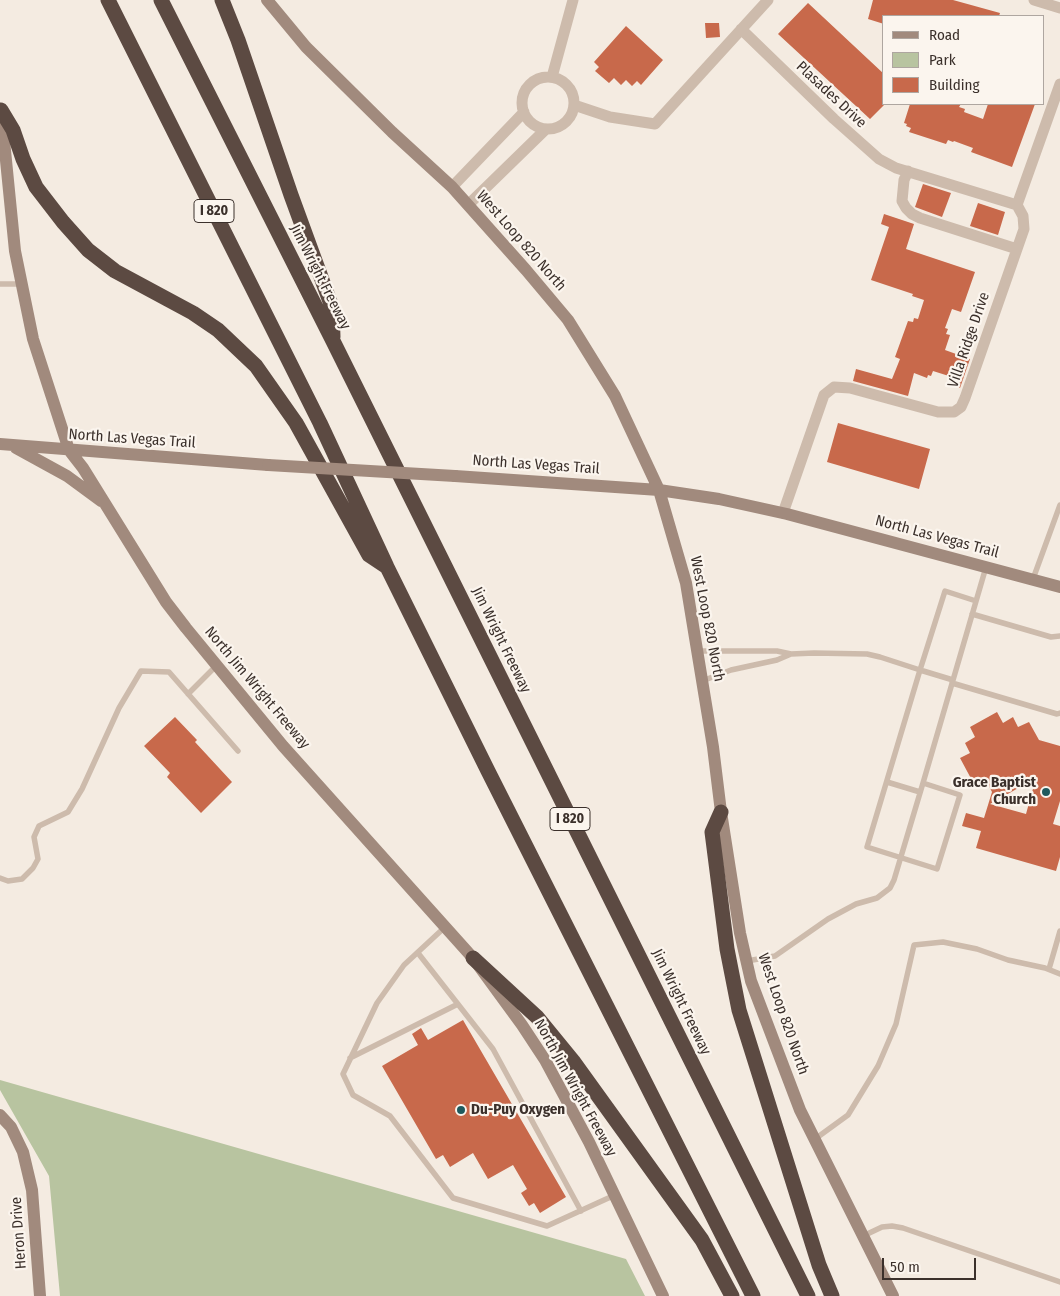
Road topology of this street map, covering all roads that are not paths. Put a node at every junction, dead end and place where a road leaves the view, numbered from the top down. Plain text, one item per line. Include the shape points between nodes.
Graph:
1 (108, 0) edge
2 (161, 0) edge
3 (222, 0) edge
4 (267, 0) edge
5 (573, 0) edge
6 (768, 0) edge
7 (1034, 0) edge
8 (1060, 8) edge
9 (741, 30) junction
10 (552, 77) junction
11 (1060, 84) edge
12 (574, 105) junction
13 (1, 107) edge
14 (524, 112) junction
15 (546, 129) junction
16 (908, 171) junction
17 (452, 187) junction
18 (468, 204) junction
19 (1017, 205) junction
20 (1017, 249) junction
21 (0, 284) edge
22 (22, 284) junction
23 (333, 341) junction
24 (6, 445) edge
25 (69, 450) junction
26 (659, 490) junction
27 (1060, 504) edge
28 (106, 505) junction
29 (783, 513) junction
30 (387, 567) junction
31 (986, 567) junction
32 (1032, 579) junction
33 (1060, 587) edge
34 (976, 601) junction
35 (972, 614) junction
36 (1060, 636) edge
37 (697, 651) junction
38 (791, 654) junction
39 (216, 666) junction
40 (920, 670) junction
41 (702, 681) junction
42 (953, 682) junction
43 (188, 694) junction
44 (1060, 713) edge
45 (238, 751) dead end
46 (886, 782) junction
47 (923, 783) junction
48 (920, 792) junction
49 (721, 812) junction
50 (901, 857) junction
51 (0, 878) edge
52 (445, 928) junction
53 (1060, 931) edge
54 (418, 952) junction
55 (473, 958) junction
56 (747, 961) junction
57 (1049, 969) junction
58 (1060, 974) edge
59 (458, 1004) junction
60 (350, 1058) junction
61 (0, 1115) edge
62 (815, 1139) junction
63 (615, 1195) junction
64 (581, 1211) junction
65 (863, 1236) junction
66 (1060, 1282) edge
67 (40, 1296) edge
68 (663, 1296) edge
69 (732, 1296) edge
70 (752, 1296) edge
71 (808, 1296) edge
72 (832, 1296) edge
73 (893, 1296) edge

1 - 30 highway, I 820 via 320,423
2 - 23 highway, Jim Wright Freeway / I 820
3 - 23 highway via 332,307
4 - 17 street, West Loop 820 North via 306,47
5 - 10 street
6 - 9 street
7 - 8 street
9 - 12 street via 655,124 610,117
9 - 16 street, Plasades Drive via 879,159
10 - 12 street via 571,90
10 - 14 street via 537,79 530,84 523,97
11 - 19 street
12 - 15 street via 568,120
13 - 22 street, North Jim Wright Freeway via 15,251
13 - 30 highway via 36,187 88,250 115,271 218,330 256,366 296,423 369,555
14 - 15 street via 533,124
14 - 17 street
15 - 18 street
16 - 19 street, Plasades Drive
16 - 20 street via 902,201 912,214
17 - 18 street, West Loop 820 North
18 - 26 street, West Loop 820 North via 568,320 615,396
19 - 20 street, Villa Ridge Drive via 1024,230
20 - 29 street, Villa Ridge Drive via 961,407 954,412 938,412 850,388 834,387 824,394
21 - 22 lane
22 - 25 street, North Jim Wright Freeway via 33,339
23 - 71 highway, Jim Wright Freeway / I 820
24 - 25 street, North Las Vegas Trail
24 - 28 street via 66,476
25 - 26 street, North Las Vegas Trail, bridge
25 - 28 street, North Jim Wright Freeway
26 - 29 street, North Las Vegas Trail
26 - 37 street, West Loop 820 North via 686,583
27 - 32 lane
28 - 39 street, North Jim Wright Freeway via 166,602
29 - 31 street, North Las Vegas Trail
30 - 70 highway, I 820
31 - 32 street, North Las Vegas Trail
31 - 34 lane
32 - 33 street, North Las Vegas Trail
34 - 35 lane
34 - 40 lane via 945,591
35 - 36 lane via 1051,637
35 - 42 lane
37 - 38 lane via 777,651
37 - 41 street, West Loop 820 North
38 - 40 lane via 867,654
38 - 41 lane
39 - 43 lane
39 - 52 street, North Jim Wright Freeway
40 - 42 lane
40 - 46 lane
41 - 49 street, West Loop 820 North
42 - 44 lane
42 - 47 lane
43 - 45 lane
43 - 51 lane via 169,672 141,671 119,708 68,812 39,826 34,837 38,859 33,868 22,878 8,881
46 - 48 lane
46 - 50 lane via 867,847
47 - 48 lane
47 - 50 lane via 960,795 937,869
48 - 50 lane
49 - 56 street, West Loop 820 North
49 - 72 highway via 712,832 727,949 739,1010 819,1265
50 - 56 lane via 890,888 877,898 856,904 828,919 776,956
52 - 54 lane
52 - 55 street, North Jim Wright Freeway
53 - 57 lane
54 - 59 lane
54 - 60 lane via 404,965 377,1004
55 - 63 street, North Jim Wright Freeway via 545,1060
55 - 69 highway via 537,1017 573,1061 702,1240
56 - 62 street, West Loop 820 North via 751,981 800,1110
57 - 58 lane
57 - 62 lane via 942,942 914,945 896,1024 878,1066 848,1115
59 - 60 lane
59 - 64 lane via 492,1049
60 - 64 lane via 343,1074 352,1094 390,1116 453,1198 547,1226
61 - 67 street, Heron Drive via 11,1127 23,1152 32,1190
62 - 65 street, West Loop 820 North
63 - 64 lane
63 - 68 street, North Jim Wright Freeway
65 - 66 lane via 882,1227 904,1228
65 - 73 street, West Loop 820 North

